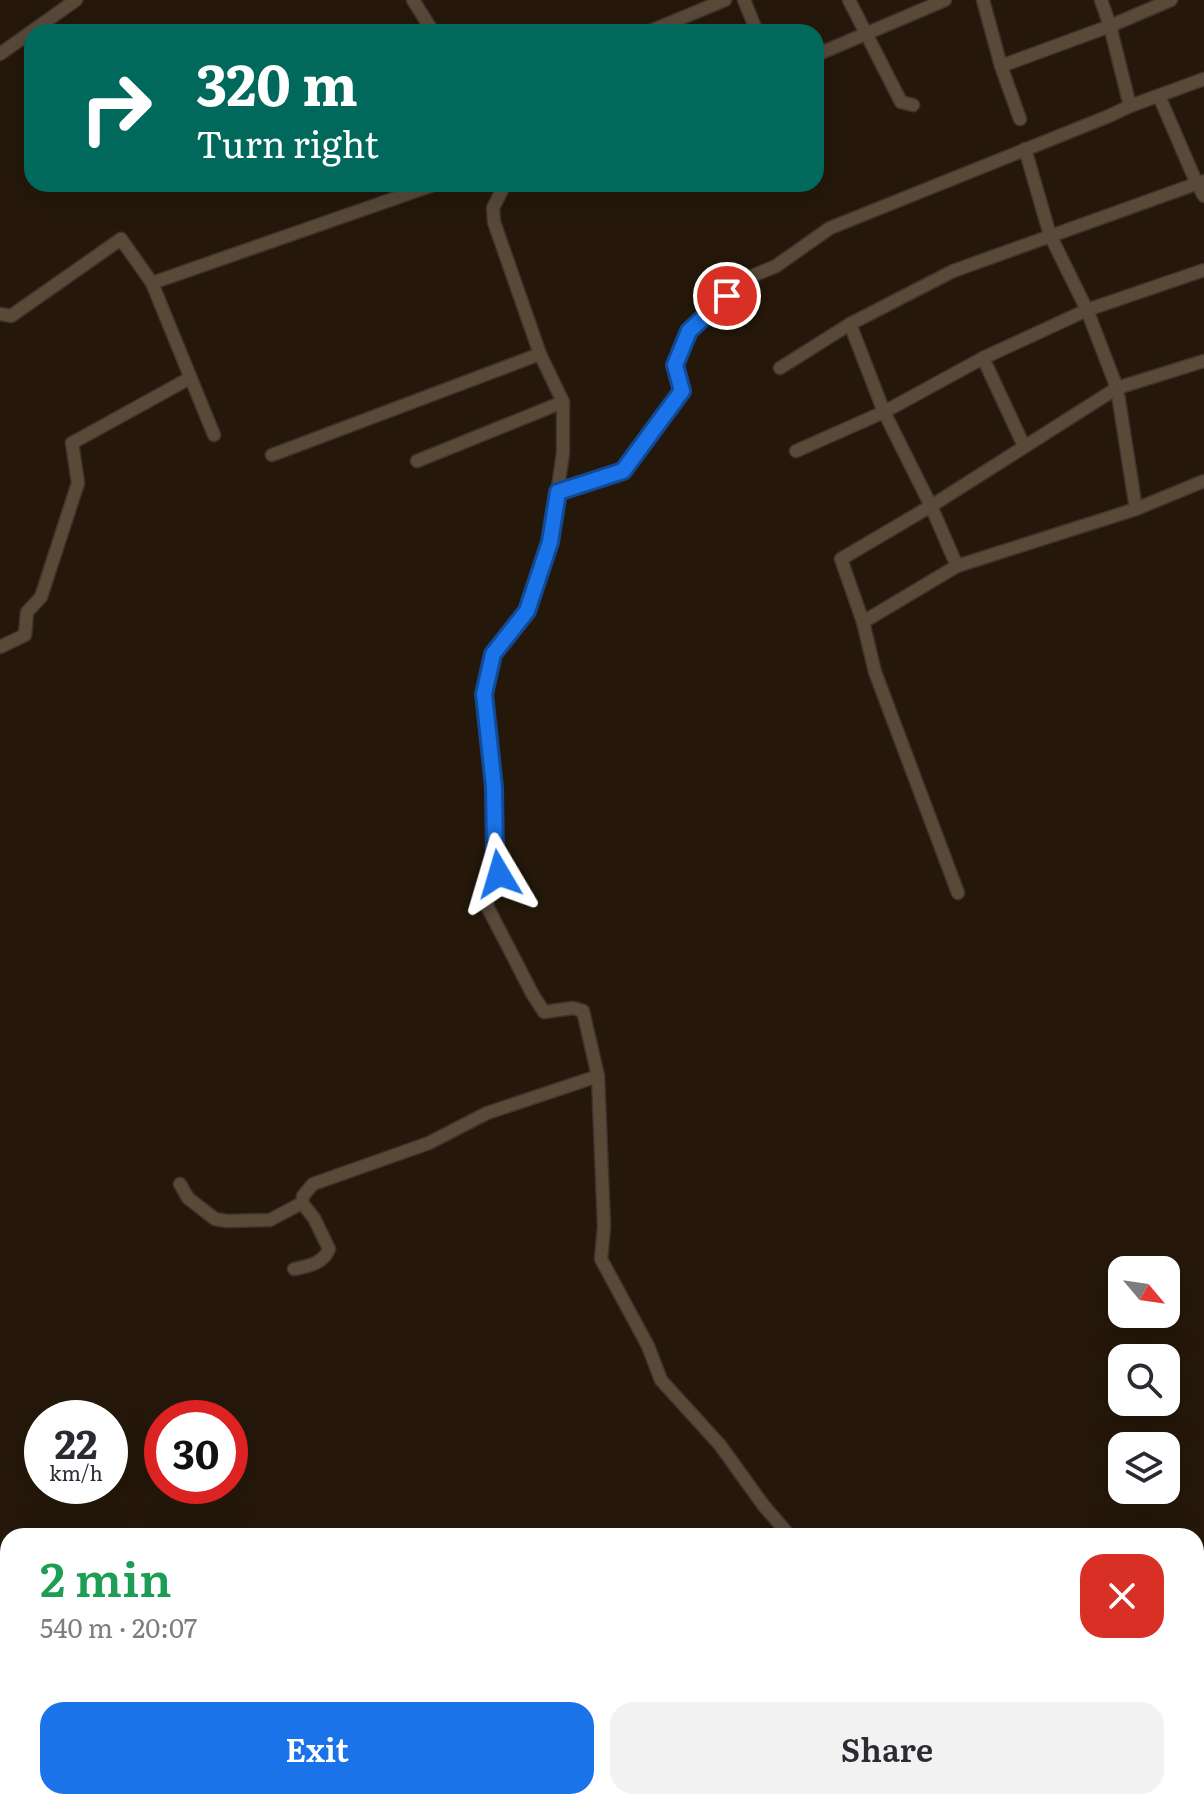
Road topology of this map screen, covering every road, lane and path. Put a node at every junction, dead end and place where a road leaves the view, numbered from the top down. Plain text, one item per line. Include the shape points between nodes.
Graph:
1 (76, 0) edge
2 (413, 0) edge
3 (725, 0) edge
4 (744, 0) edge
5 (849, 0) edge
6 (945, 0) edge
7 (983, 0) edge
8 (1101, 0) edge
9 (1171, 0) edge
10 (42, 24) edge
11 (428, 24) edge
12 (667, 24) edge
13 (754, 24) edge
14 (1110, 26) junction
15 (866, 35) junction
16 (24, 37) edge
17 (824, 52) edge
18 (0, 54) edge
19 (1001, 66) junction
20 (1204, 79) edge
21 (1159, 96) junction
22 (913, 105) dead end
23 (1130, 106) junction
24 (1020, 119) dead end
25 (1025, 149) junction
26 (1200, 183) edge
27 (413, 192) edge
28 (501, 192) edge
29 (1204, 196) edge
30 (1050, 235) junction
31 (1204, 270) edge
32 (152, 283) junction
33 (1087, 310) junction
34 (0, 314) edge
35 (850, 324) junction
36 (540, 354) junction
37 (983, 358) junction
38 (1204, 361) edge
39 (780, 368) dead end
40 (190, 378) junction
41 (1117, 388) junction
42 (563, 402) junction
43 (884, 412) junction
44 (214, 435) dead end
45 (1024, 446) junction
46 (796, 451) dead end
47 (272, 455) dead end
48 (417, 461) dead end
49 (1204, 481) edge
50 (558, 492) junction
51 (931, 506) junction
52 (1136, 509) junction
53 (957, 566) junction
54 (863, 622) junction
55 (0, 647) edge
56 (958, 893) dead end
57 (598, 1076) junction
58 (180, 1184) dead end
59 (302, 1203) junction
60 (294, 1269) dead end
61 (783, 1528) edge

1 - 10 street
2 - 11 street
3 - 12 street
4 - 13 street
5 - 15 street
6 - 15 street
7 - 19 street
8 - 14 street
9 - 14 street
14 - 19 street
14 - 23 street
15 - 17 street
15 - 22 street via 901,102
16 - 18 street
19 - 24 street
20 - 21 street
21 - 23 street
21 - 26 street
23 - 25 street
25 - 30 street
25 - 50 street via 830,228 776,266 745,279 689,331 675,365 682,391 623,471
26 - 29 street
26 - 30 street
27 - 32 street
28 - 36 street via 493,208 494,222
30 - 33 street
30 - 35 street via 953,271
31 - 33 street
32 - 34 street via 121,239 11,316
32 - 40 street
33 - 37 street
33 - 41 street
35 - 39 street
35 - 43 street
36 - 42 street
36 - 47 street
37 - 43 street
37 - 45 street
38 - 41 street
40 - 44 street
40 - 55 street via 72,443 78,483 41,597 27,612 25,635
41 - 45 street
41 - 52 street
42 - 48 street
42 - 50 street
43 - 46 street
43 - 51 street
45 - 51 street
49 - 52 street
50 - 57 street via 550,542 527,611 493,654 484,694 499,874 487,900 544,1012 583,1011
51 - 53 street
51 - 54 street via 841,559
52 - 53 street
53 - 54 street
54 - 56 street via 875,672
57 - 59 street via 487,1113 429,1143 313,1184
57 - 61 street via 601,1259 661,1380 720,1445
58 - 59 street via 188,1198 215,1219 227,1221 270,1220
59 - 60 street via 329,1249 318,1262

